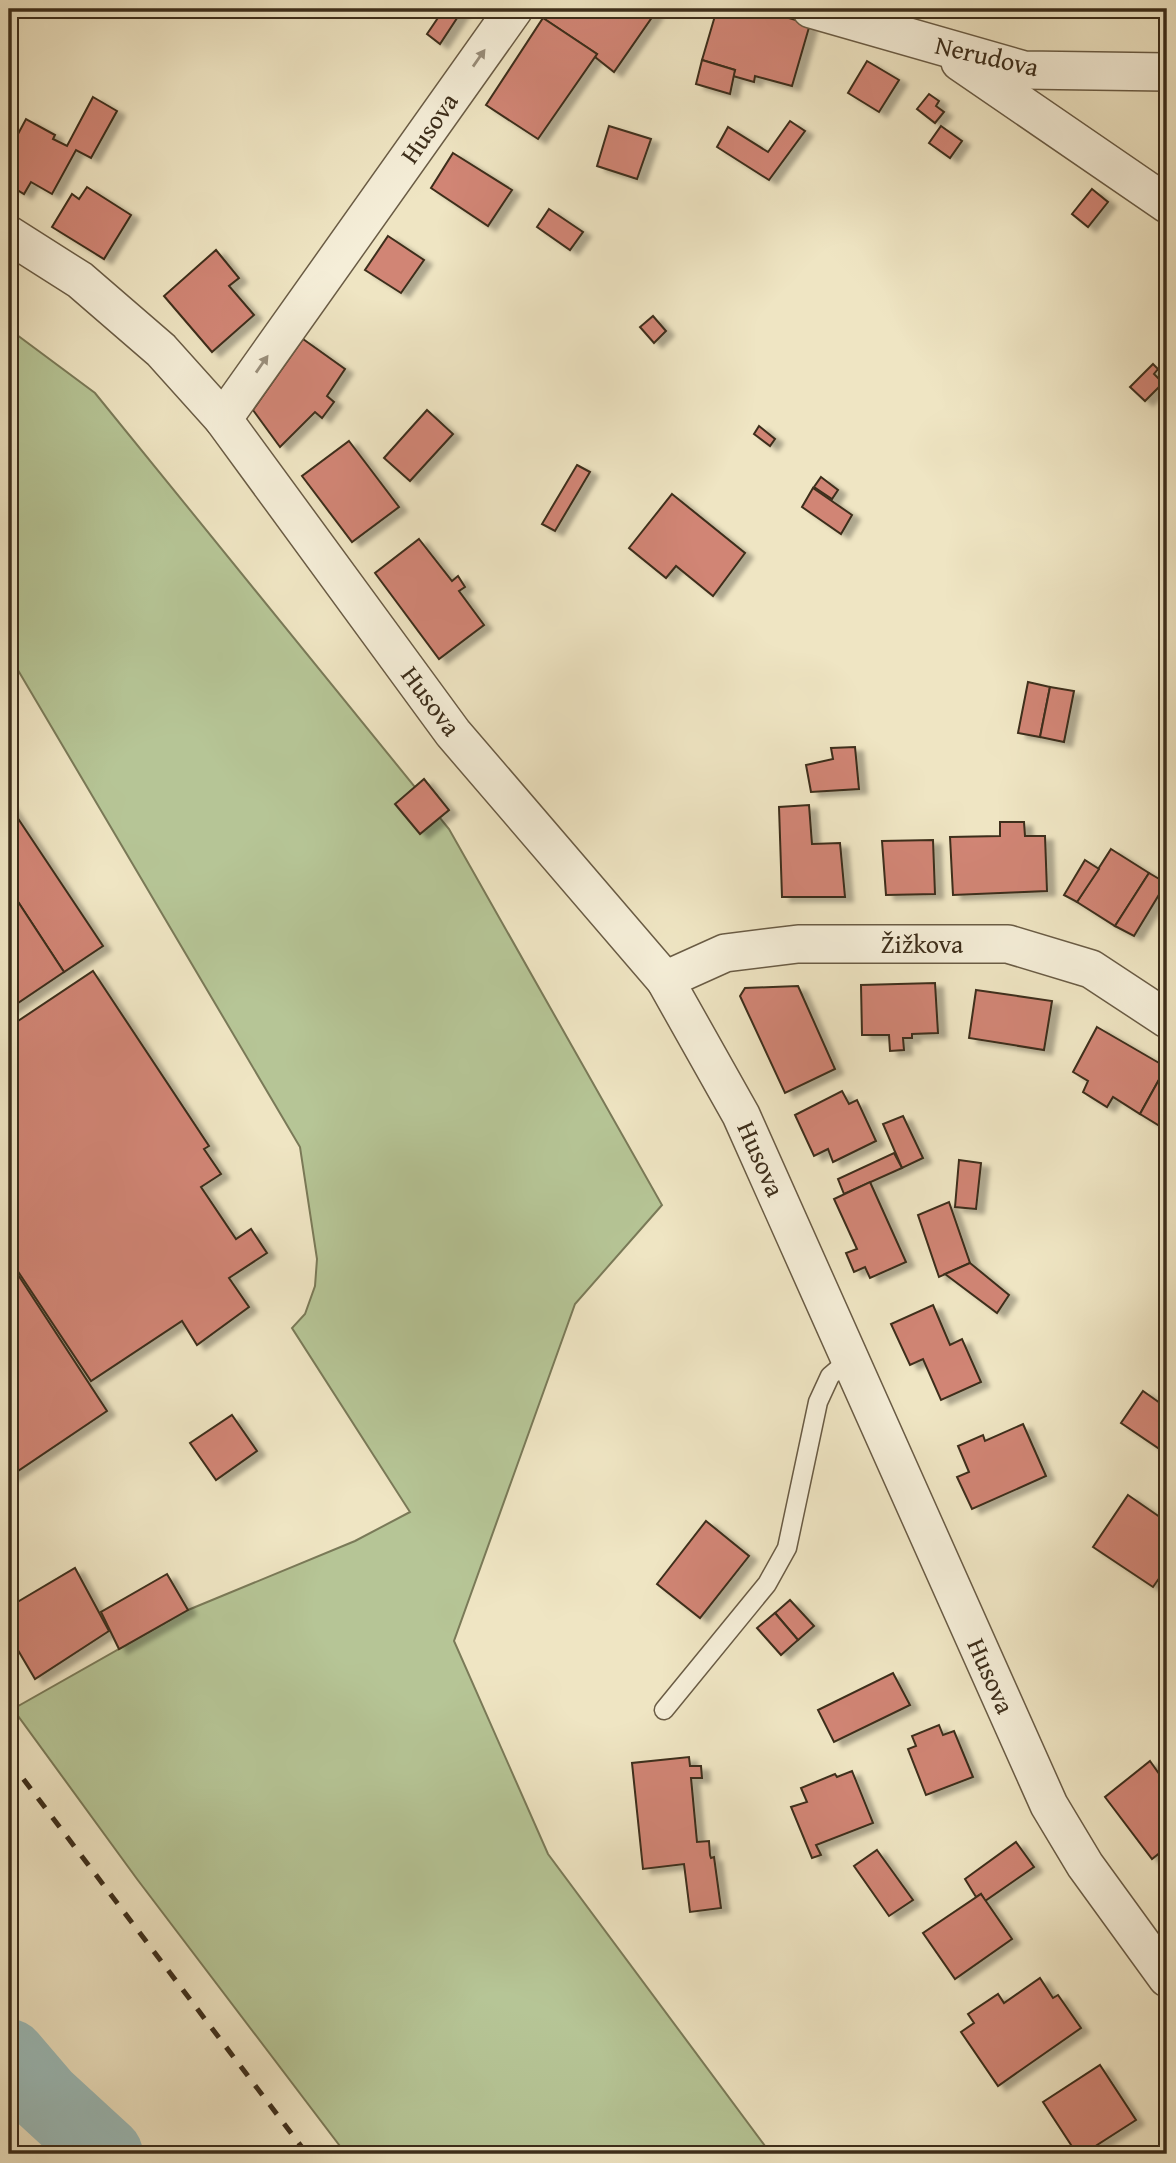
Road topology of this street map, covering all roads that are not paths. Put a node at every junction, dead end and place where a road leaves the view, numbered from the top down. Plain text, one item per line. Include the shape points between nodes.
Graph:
1 (513, 9) edge
2 (811, 9) edge
3 (934, 45) junction
4 (1167, 72) edge
5 (1167, 204) edge
6 (9, 235) edge
7 (223, 419) junction
8 (666, 980) junction
9 (1167, 1019) edge
10 (850, 1359) junction
11 (664, 1710) dead end
12 (1167, 1978) edge

7 -> 1 street, Husova
2 - 3 street, Nerudova
3 - 4 street, Nerudova via 1024,70
3 - 5 street
6 - 7 street, Husova via 80,280 162,350
7 - 8 street, Husova via 453,733
8 - 9 street, Žižkova via 725,953 798,944 1008,944 1091,969
8 - 10 street, Husova via 741,1115
10 - 11 lane via 830,1376 818,1402 787,1548 767,1584
10 - 12 street, Husova via 1049,1805 1085,1865

